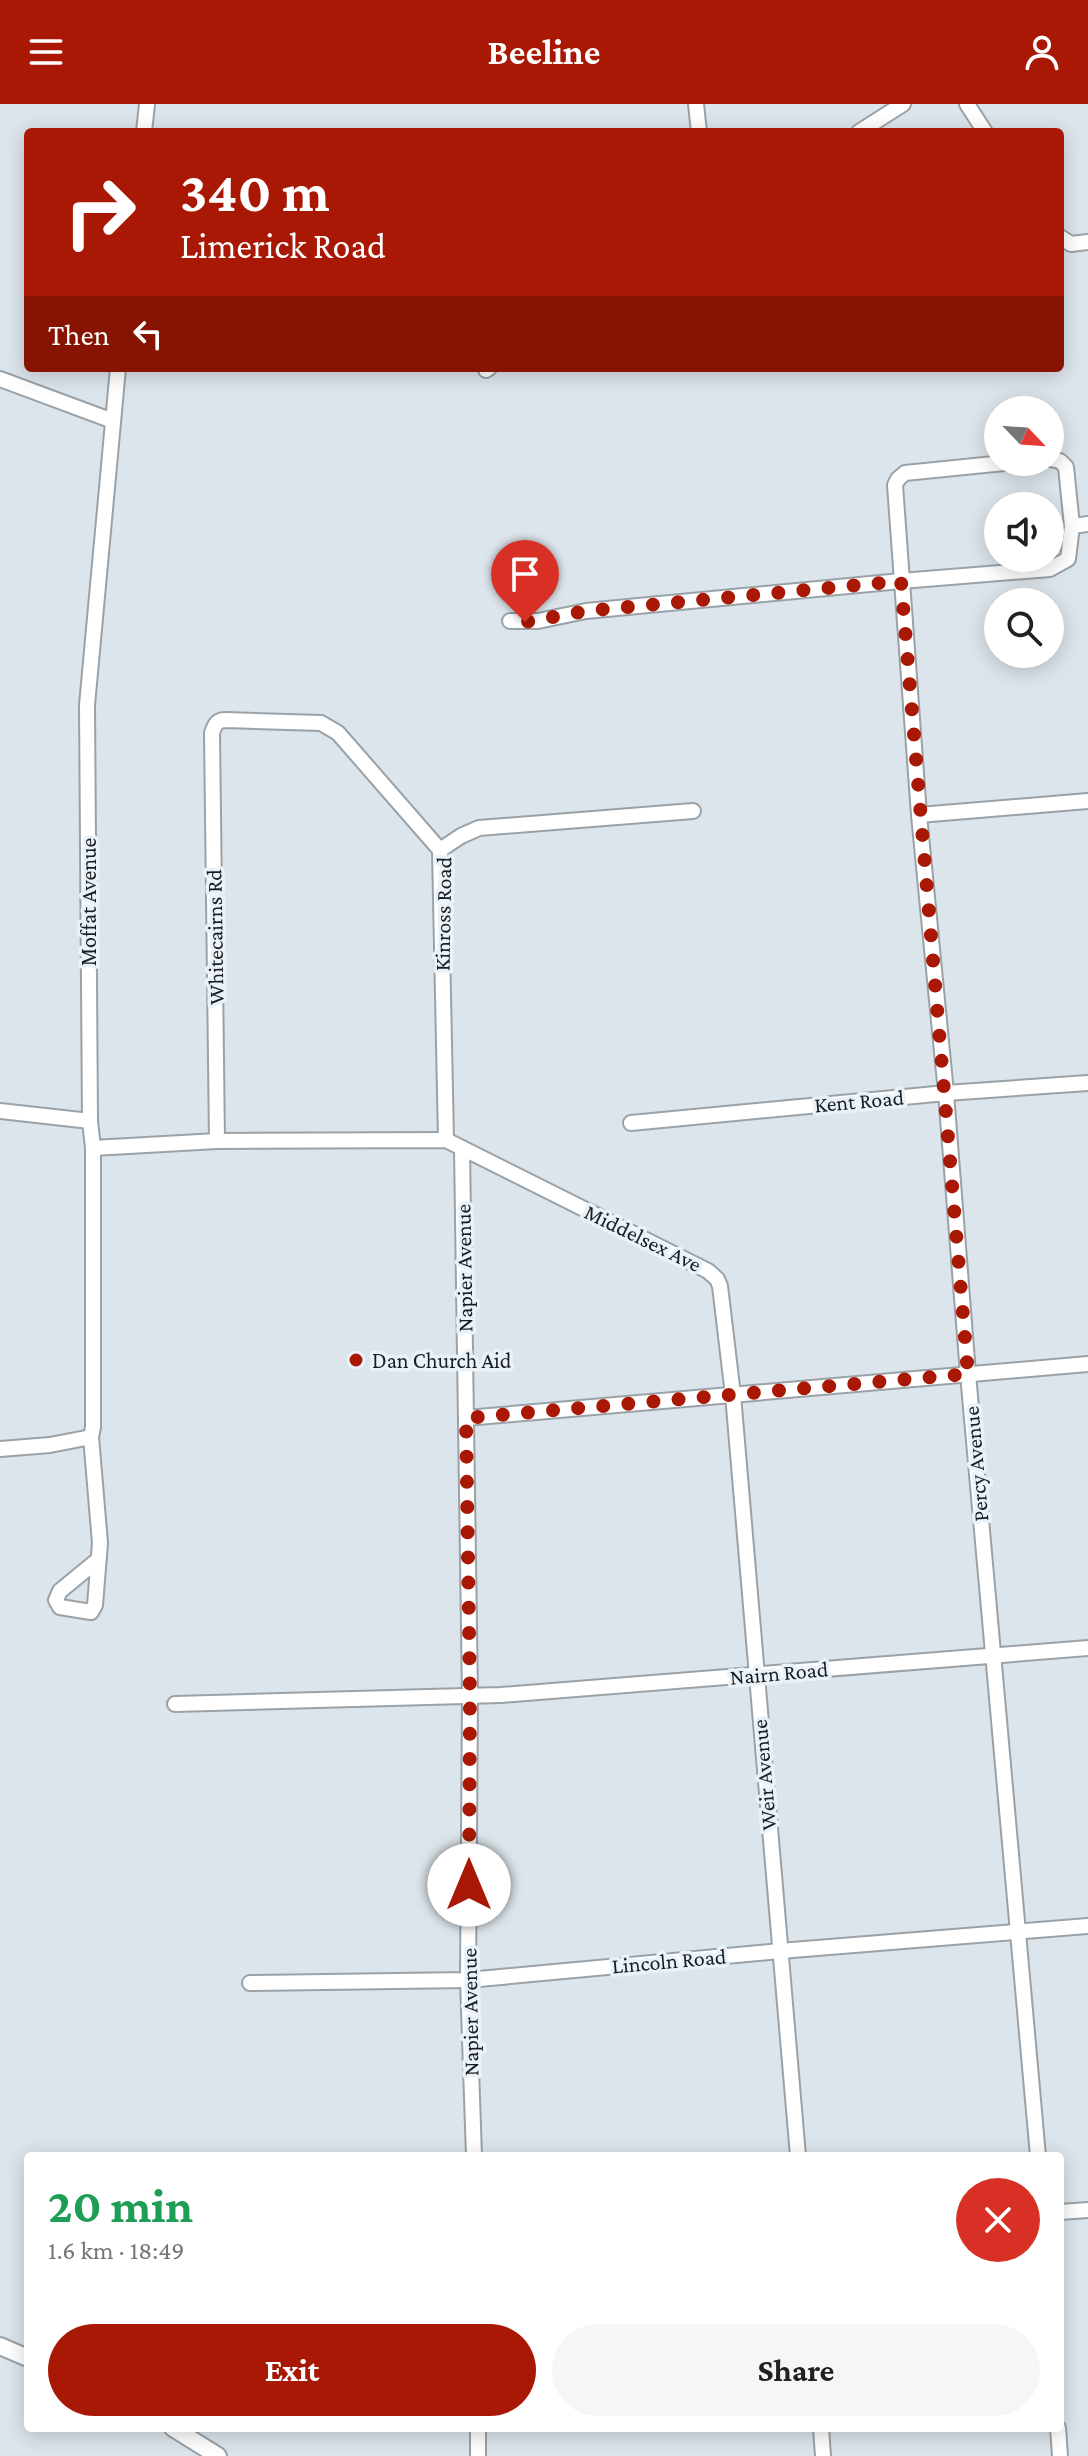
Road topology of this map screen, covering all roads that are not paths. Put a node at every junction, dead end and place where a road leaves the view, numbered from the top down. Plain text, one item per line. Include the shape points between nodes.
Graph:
1 (147, 104) edge
2 (696, 104) edge
3 (903, 104) edge
4 (967, 104) edge
5 (144, 128) edge
6 (699, 128) edge
7 (865, 128) edge
8 (982, 128) edge
9 (1064, 240) edge
10 (1088, 242) edge
11 (118, 372) edge
12 (0, 379) edge
13 (113, 421) junction
14 (984, 465) edge
15 (1064, 465) edge
16 (1088, 524) edge
17 (1072, 526) junction
18 (901, 581) junction
19 (510, 621) dead end
20 (1088, 801) edge
21 (693, 811) dead end
22 (919, 815) junction
23 (440, 850) junction
24 (1088, 1083) edge
25 (946, 1093) junction
26 (0, 1111) edge
27 (90, 1121) junction
28 (631, 1123) dead end
29 (446, 1140) junction
30 (217, 1141) junction
31 (93, 1148) junction
32 (462, 1148) junction
33 (1088, 1364) edge
34 (968, 1374) junction
35 (733, 1395) junction
36 (466, 1418) junction
37 (91, 1437) junction
38 (0, 1449) edge
39 (99, 1559) dead end
40 (1088, 1648) edge
41 (993, 1656) junction
42 (756, 1675) junction
43 (470, 1696) junction
44 (175, 1704) dead end
45 (1088, 1926) edge
46 (1017, 1931) junction
47 (780, 1951) junction
48 (468, 1980) junction
49 (250, 1983) dead end
50 (474, 2152) edge
51 (798, 2152) edge
52 (1038, 2152) edge
53 (1088, 2210) edge
54 (1064, 2212) edge
55 (0, 2346) edge
56 (24, 2356) edge
57 (179, 2432) edge
58 (478, 2432) edge
59 (821, 2432) edge
60 (1058, 2432) edge
61 (218, 2456) edge
62 (478, 2456) edge
63 (823, 2456) edge
64 (1060, 2456) edge

1 - 5 street
2 - 6 street
3 - 7 street
4 - 8 street
9 - 10 street
11 - 13 street, Moffat Avenue
12 - 13 street
13 - 27 street, Moffat Avenue via 87,705
14 - 18 street, Percy Avenue via 902,474 895,485
15 - 17 street
16 - 17 street
17 - 18 street via 1068,559 1050,569
18 - 19 street
18 - 22 street, Percy Avenue
20 - 22 street
21 - 23 street, Kinross Road via 479,828
22 - 25 street, Percy Avenue
23 - 29 street, Kinross Road
23 - 30 street, Whitecairns Rd via 330,727 217,722 212,733
24 - 25 street, Kent Road
25 - 28 street, Kent Road
25 - 34 street, Percy Avenue
26 - 27 street
27 - 31 street, Moffat Avenue
29 - 30 street
29 - 32 street
30 - 31 street
31 - 37 street, Moffat Avenue
32 - 35 street, Middelsex Ave via 713,1274 720,1286
32 - 36 street, Napier Avenue
33 - 34 street
34 - 35 street
34 - 41 street, Percy Avenue
35 - 36 street
35 - 42 street, Weir Avenue
36 - 43 street, Napier Avenue
37 - 38 street
37 - 39 street, Moffat Avenue
40 - 41 street, Nairn Road
41 - 42 street, Nairn Road
41 - 46 street, Percy Avenue
42 - 43 street, Nairn Road
42 - 47 street, Weir Avenue
43 - 44 street, Nairn Road
43 - 48 street, Napier Avenue
45 - 46 street, Lincoln Road
46 - 47 street, Lincoln Road
46 - 52 street, Percy Avenue
47 - 48 street, Lincoln Road
47 - 51 street, Weir Avenue
48 - 49 street, Lincoln Road
48 - 50 street, Napier Avenue
53 - 54 street
55 - 56 main road
57 - 61 main road
58 - 62 street
59 - 63 street
60 - 64 street

